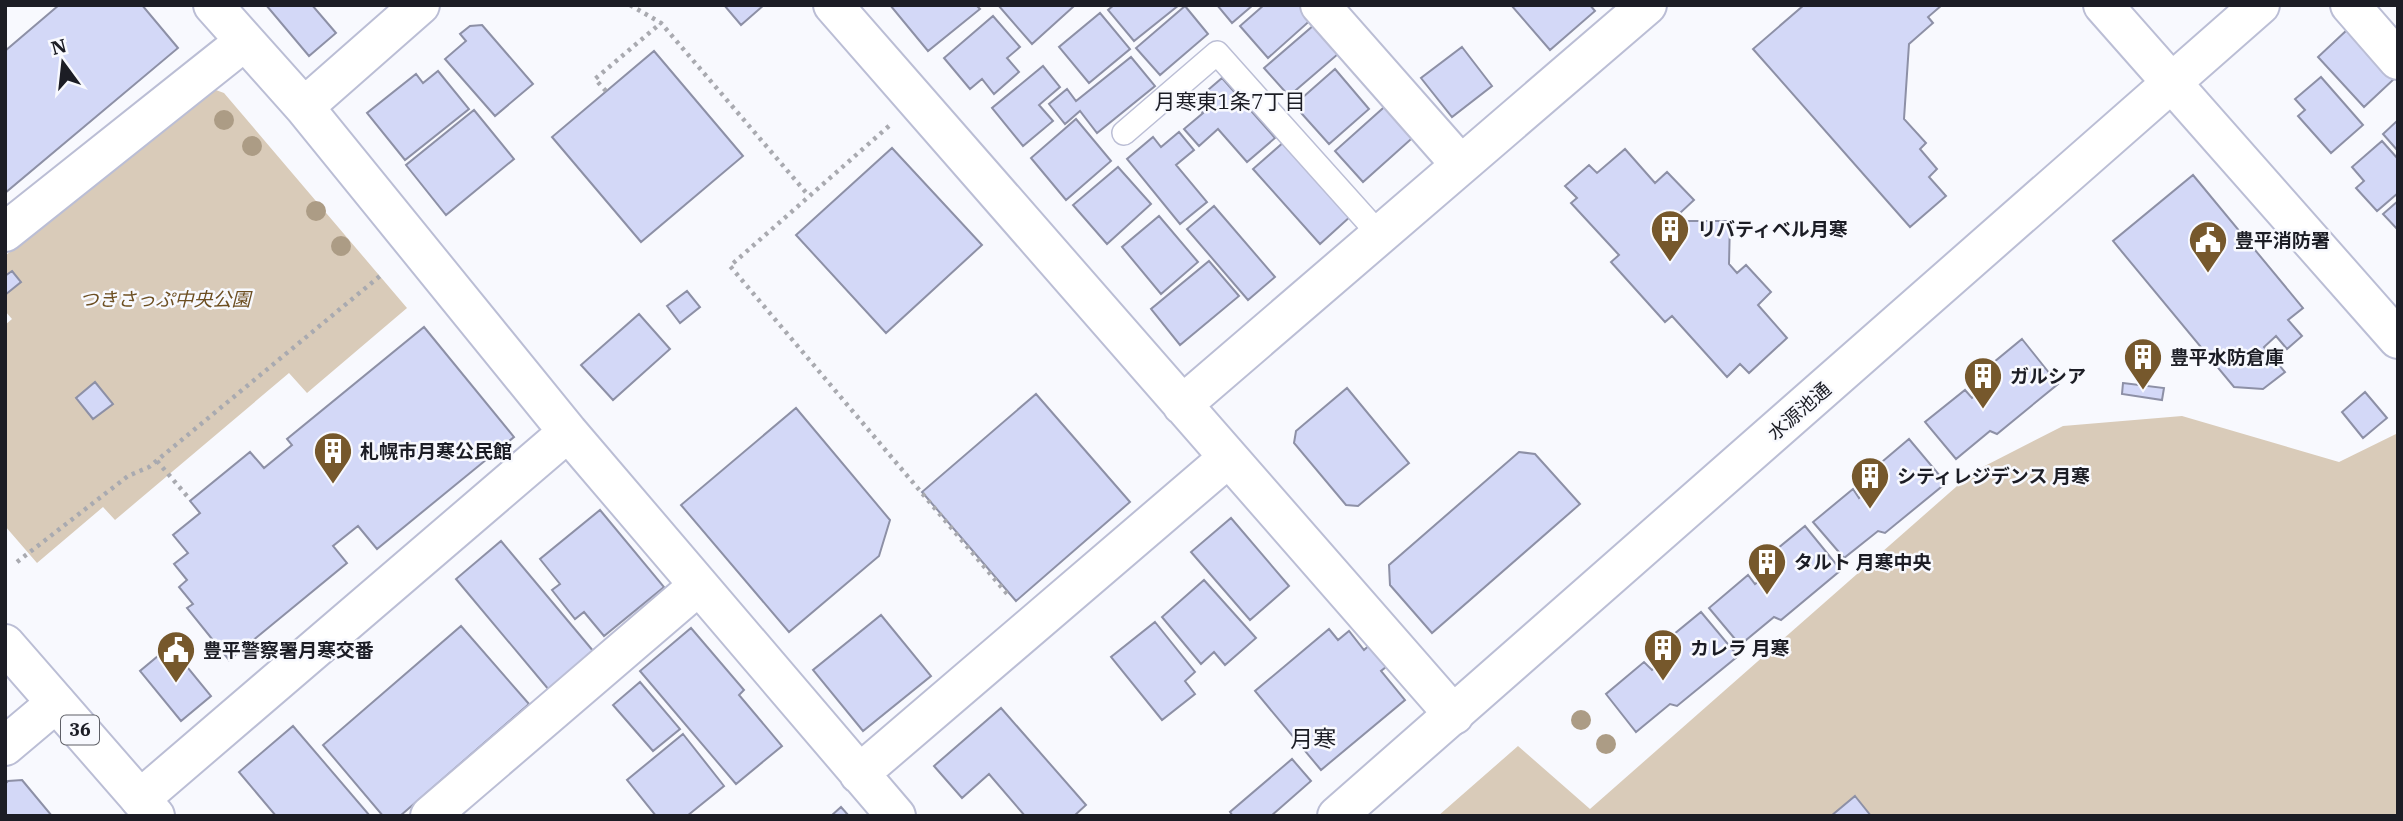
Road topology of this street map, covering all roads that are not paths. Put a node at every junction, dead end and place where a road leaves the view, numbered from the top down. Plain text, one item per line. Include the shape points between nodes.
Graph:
1 (213, 5) edge
2 (420, 5) edge
3 (833, 5) edge
4 (1320, 5) edge
5 (1647, 5) edge
6 (2103, 5) edge
7 (2260, 5) edge
8 (2350, 5) edge
9 (245, 41) junction
10 (2398, 60) edge
11 (2172, 82) junction
12 (304, 107) junction
13 (1124, 133) dead end
14 (1461, 165) junction
15 (5, 232) edge
16 (1380, 235) junction
17 (2398, 340) edge
18 (1182, 405) junction
19 (568, 432) junction
20 (1228, 458) junction
21 (698, 586) junction
22 (5, 644) edge
23 (57, 703) junction
24 (1454, 715) junction
25 (5, 746) edge
26 (859, 774) junction
27 (148, 807) edge
28 (430, 816) edge
29 (896, 816) edge
30 (1337, 816) edge

1 - 9 main road
2 - 12 main road
3 - 18 main road
4 - 14 main road
5 - 14 main road
6 - 11 main road
7 - 11 main road, 水源池通
8 - 10 main road
9 - 12 main road
9 - 15 main road
11 - 17 main road
11 - 24 main road, 水源池通
12 - 19 main road
13 - 16 lane via 1217,54
14 - 16 main road
16 - 18 main road
18 - 20 main road
19 - 21 main road
19 - 27 main road
20 - 24 main road
20 - 26 main road
21 - 26 main road
21 - 28 main road
22 - 23 main road, 36
23 - 25 main road
23 - 27 main road, 36
24 - 30 main road, 水源池通
26 - 29 main road

